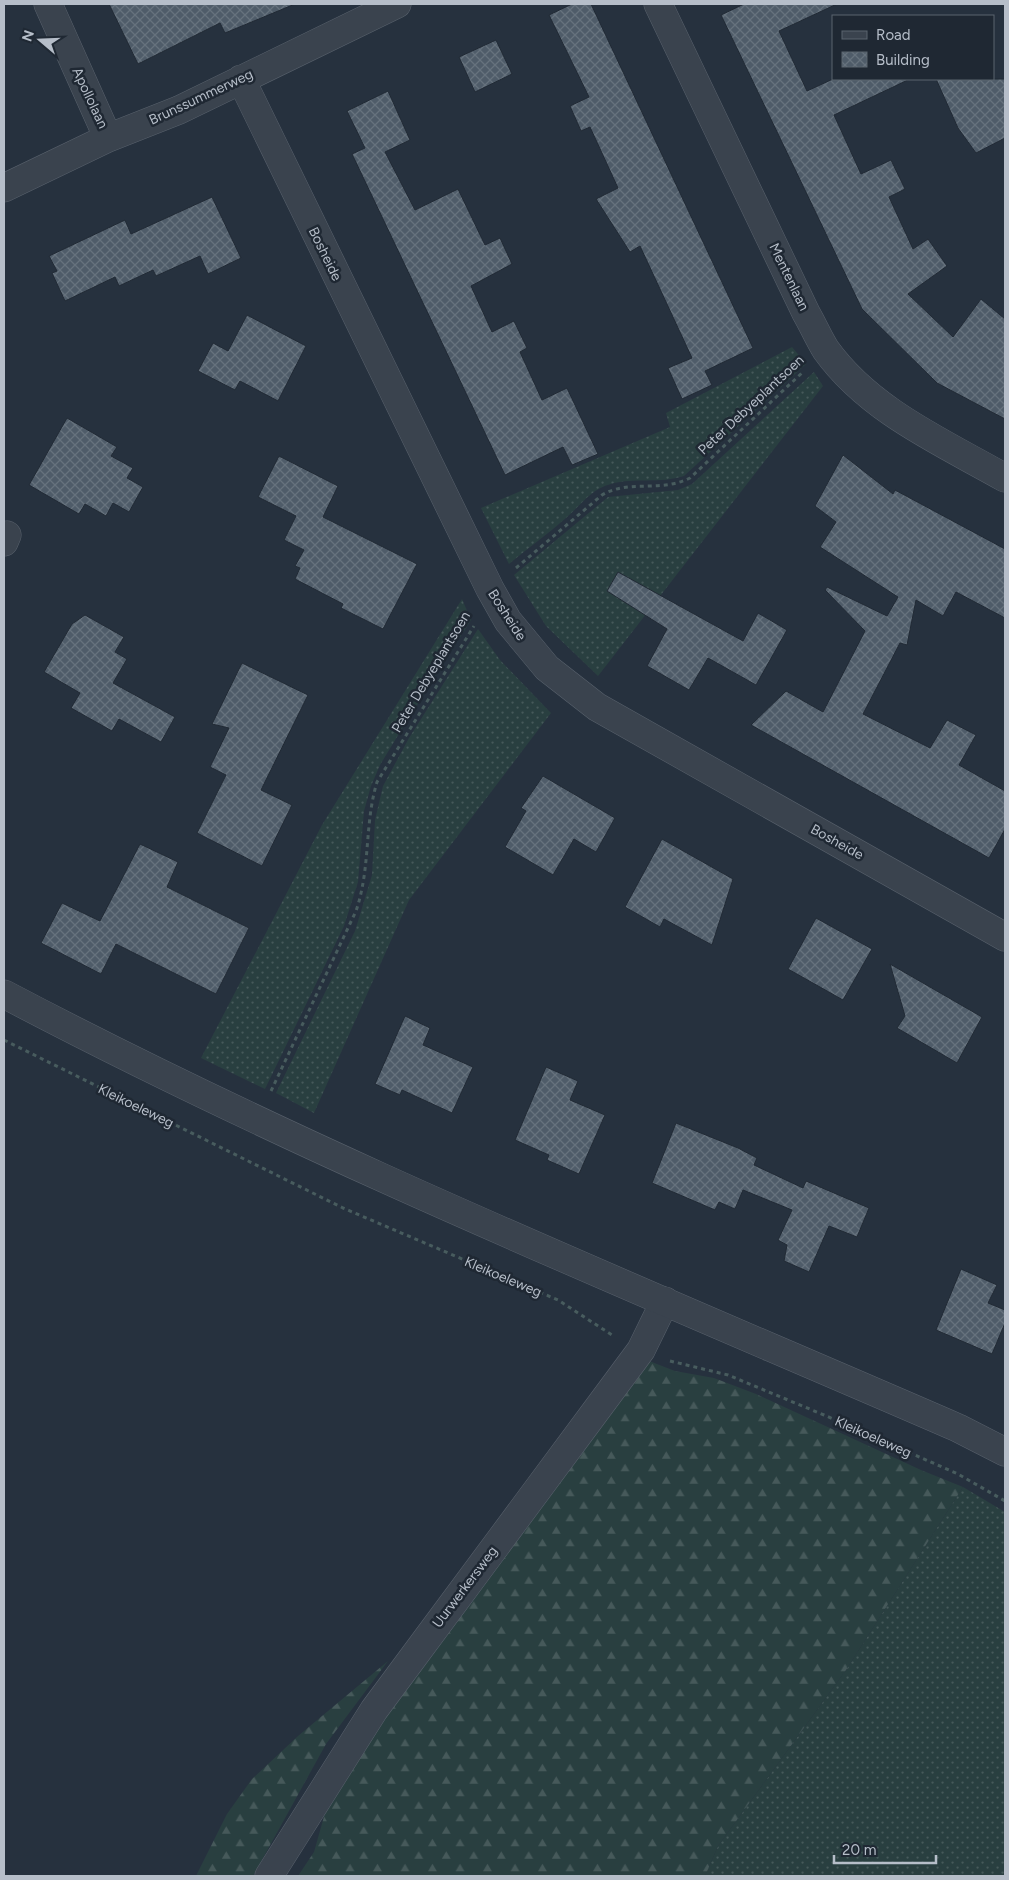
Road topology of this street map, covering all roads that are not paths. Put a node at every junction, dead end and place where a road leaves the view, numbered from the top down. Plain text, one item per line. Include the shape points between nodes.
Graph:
1 (48, 4) edge
2 (397, 4) edge
3 (658, 4) edge
4 (241, 79) junction
5 (108, 138) junction
6 (4, 188) edge
7 (1005, 478) edge
8 (1004, 935) edge
9 (4, 994) edge
10 (665, 1301) junction
11 (1005, 1452) edge
12 (269, 1876) edge

1 - 5 street, Apollolaan
2 - 4 street, Brunssummerweg
3 - 7 street, Mentenlaan via 826,350 872,397 903,421
4 - 5 street, Brunssummerweg via 179,110
4 - 8 street, Bosheide via 490,590 508,621 547,668 597,707
5 - 6 street, Brunssummerweg
9 - 10 street via 258,1119
10 - 11 street via 958,1428
10 - 12 street, Uurwerkersweg via 641,1350 374,1710

